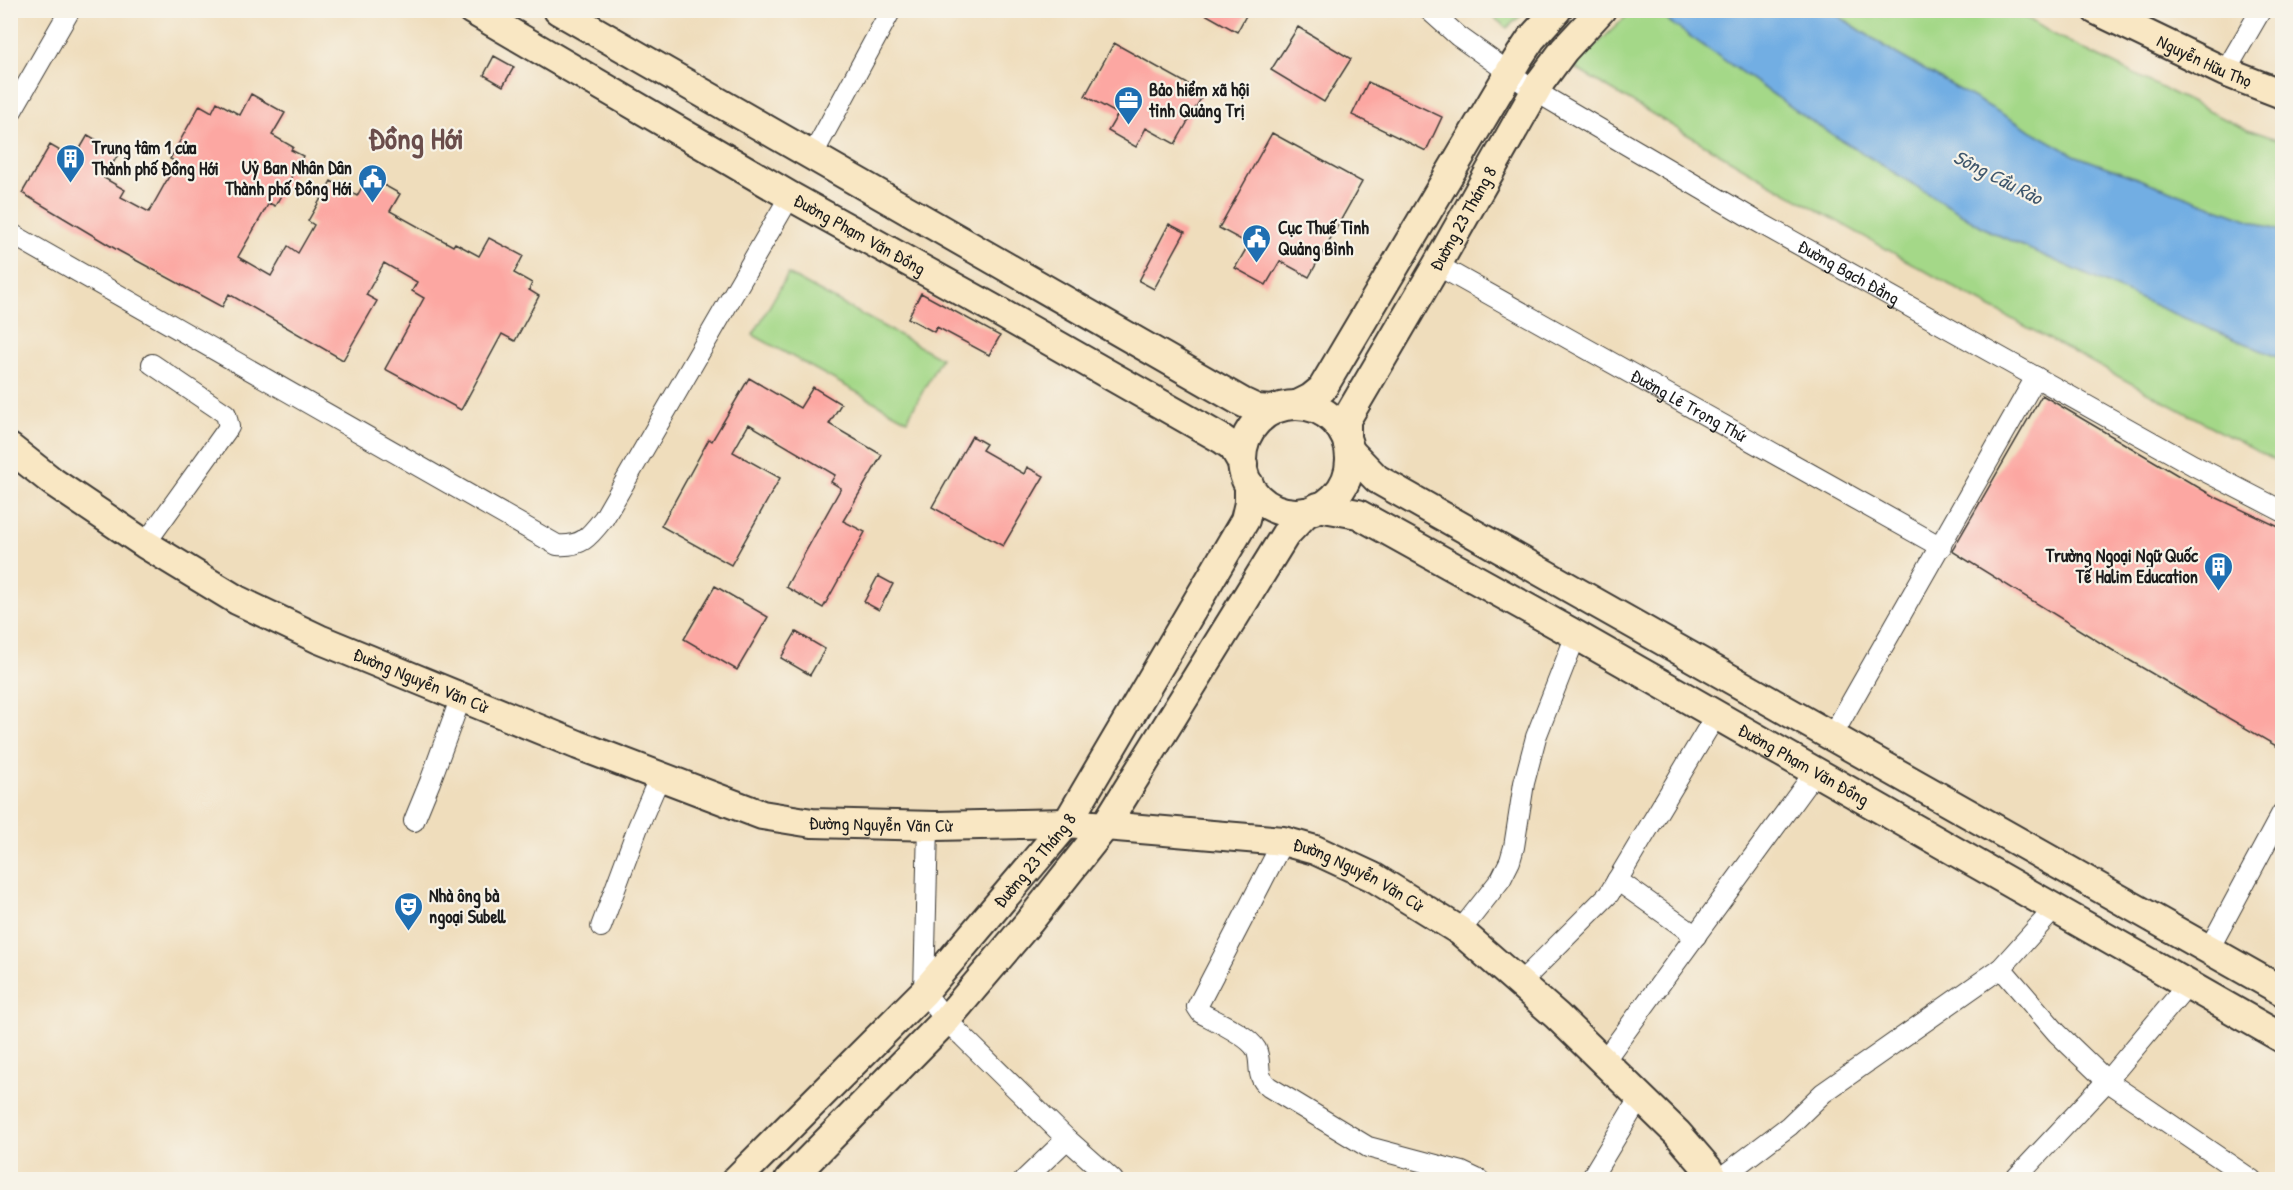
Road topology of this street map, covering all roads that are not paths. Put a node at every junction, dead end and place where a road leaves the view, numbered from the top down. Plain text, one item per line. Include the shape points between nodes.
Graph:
1 (70, 10) edge
2 (472, 10) edge
3 (558, 10) edge
4 (891, 10) edge
5 (1429, 10) edge
6 (1557, 10) edge
7 (2096, 10) edge
8 (2261, 10) edge
9 (1601, 11) edge
10 (2225, 72) junction
11 (1509, 73) junction
12 (1535, 91) junction
13 (2283, 94) edge
14 (10, 114) edge
15 (812, 156) junction
16 (790, 196) junction
17 (10, 233) edge
18 (1437, 265) junction
19 (152, 364) dead end
20 (2036, 377) junction
21 (1285, 407) junction
22 (1348, 444) junction
23 (10, 448) edge
24 (1246, 474) junction
25 (1313, 509) junction
26 (2283, 511) edge
27 (145, 544) junction
28 (1941, 547) junction
29 (1576, 635) junction
30 (461, 697) junction
31 (1716, 715) junction
32 (1832, 736) junction
33 (1815, 772) junction
34 (660, 776) junction
35 (2283, 813) edge
36 (414, 821) dead end
37 (1067, 823) junction
38 (928, 825) junction
39 (1105, 826) junction
40 (1283, 841) junction
41 (1617, 880) junction
42 (2055, 908) junction
43 (602, 927) dead end
44 (1460, 931) junction
45 (1696, 936) junction
46 (2208, 949) junction
47 (2001, 968) junction
48 (1520, 983) junction
49 (2188, 984) junction
50 (2283, 991) edge
51 (924, 992) junction
52 (946, 1020) junction
53 (2283, 1038) edge
54 (1604, 1061) junction
55 (2107, 1081) junction
56 (1640, 1097) junction
57 (1067, 1139) junction
58 (736, 1179) edge
59 (789, 1179) edge
60 (1024, 1179) edge
61 (1113, 1179) edge
62 (1479, 1179) edge
63 (1590, 1179) edge
64 (1716, 1179) edge
65 (2014, 1179) edge
66 (2252, 1179) edge

1 - 14 street
2 - 16 street, Đường Phạm Văn Đồng
3 - 15 street
4 - 15 street
5 - 11 street, Đường Bạch Đằng
6 - 11 street, Đường 23 Tháng 8 via 1531,39
7 - 10 street, Nguyễn Hữu Thọ
8 - 10 street
9 - 12 street, Đường 23 Tháng 8 via 1564,50
10 - 13 street, Nguyễn Hữu Thọ
11 - 12 street, Đường Bạch Đằng
11 - 21 street, Đường 23 Tháng 8 via 1322,389 1311,398
12 - 18 street, Đường 23 Tháng 8
12 - 20 street, Đường Bạch Đằng via 1753,219
15 - 16 street
15 - 21 street via 1242,402 1257,409
16 - 17 street via 604,518 581,543 570,546 546,540
16 - 24 street, Đường Phạm Văn Đồng via 1222,439 1233,447
18 - 22 street, Đường 23 Tháng 8 via 1346,420
18 - 28 street, Đường Lê Trọng Thứ
19 - 27 street via 226,414 229,427
20 - 26 street, Đường Bạch Đằng
20 - 28 street
21 - 22 street via 1309,406 1325,413 1339,425
21 - 24 street via 1260,419 1250,431 1244,446
22 - 25 street via 1348,476 1340,492 1327,504
22 - 32 street via 1377,479
23 - 27 street, Đường Nguyễn Văn Cừ via 52,482
24 - 25 street via 1253,491 1278,510 1294,513
24 - 37 street, Đường 23 Tháng 8 via 1249,503 1245,520
25 - 29 street, Đường Phạm Văn Đồng via 1358,514
25 - 39 street, Đường 23 Tháng 8 via 1285,536
27 - 30 street, Đường Nguyễn Văn Cừ via 247,605
28 - 32 street
29 - 31 street, Đường Phạm Văn Đồng
29 - 44 street via 1536,737 1510,861 1501,879
30 - 34 street, Đường Nguyễn Văn Cừ
30 - 36 street
31 - 33 street, Đường Phạm Văn Đồng
31 - 41 street
32 - 46 street
33 - 42 street, Đường Phạm Văn Đồng
33 - 45 street
34 - 38 street, Đường Nguyễn Văn Cừ via 762,815 812,823
34 - 43 street
35 - 46 street
37 - 38 street, Đường Nguyễn Văn Cừ
37 - 39 street, Đường Nguyễn Văn Cừ
37 - 51 street, Đường 23 Tháng 8
38 - 51 street
39 - 40 street, Đường Nguyễn Văn Cừ
39 - 52 street, Đường 23 Tháng 8
40 - 44 street, Đường Nguyễn Văn Cừ via 1315,850 1373,877
40 - 62 street via 1197,1007 1248,1040 1254,1047 1261,1080 1269,1087 1368,1147
41 - 45 street
41 - 48 street via 1609,894
42 - 47 street
42 - 49 street, Đường Phạm Văn Đồng
44 - 48 street, Đường Nguyễn Văn Cừ
45 - 54 street
46 - 49 street
46 - 50 street
47 - 55 street via 2057,1033
47 - 64 street via 1823,1093 1789,1126
48 - 54 street, Đường Nguyễn Văn Cừ
49 - 53 street, Đường Phạm Văn Đồng
49 - 55 street
51 - 52 street
51 - 58 street, Đường 23 Tháng 8
52 - 57 street
52 - 59 street, Đường 23 Tháng 8
54 - 56 street, Đường Nguyễn Văn Cừ
55 - 65 street
55 - 66 street
56 - 63 street
56 - 64 street, Đường Nguyễn Văn Cừ
57 - 60 street
57 - 61 street

